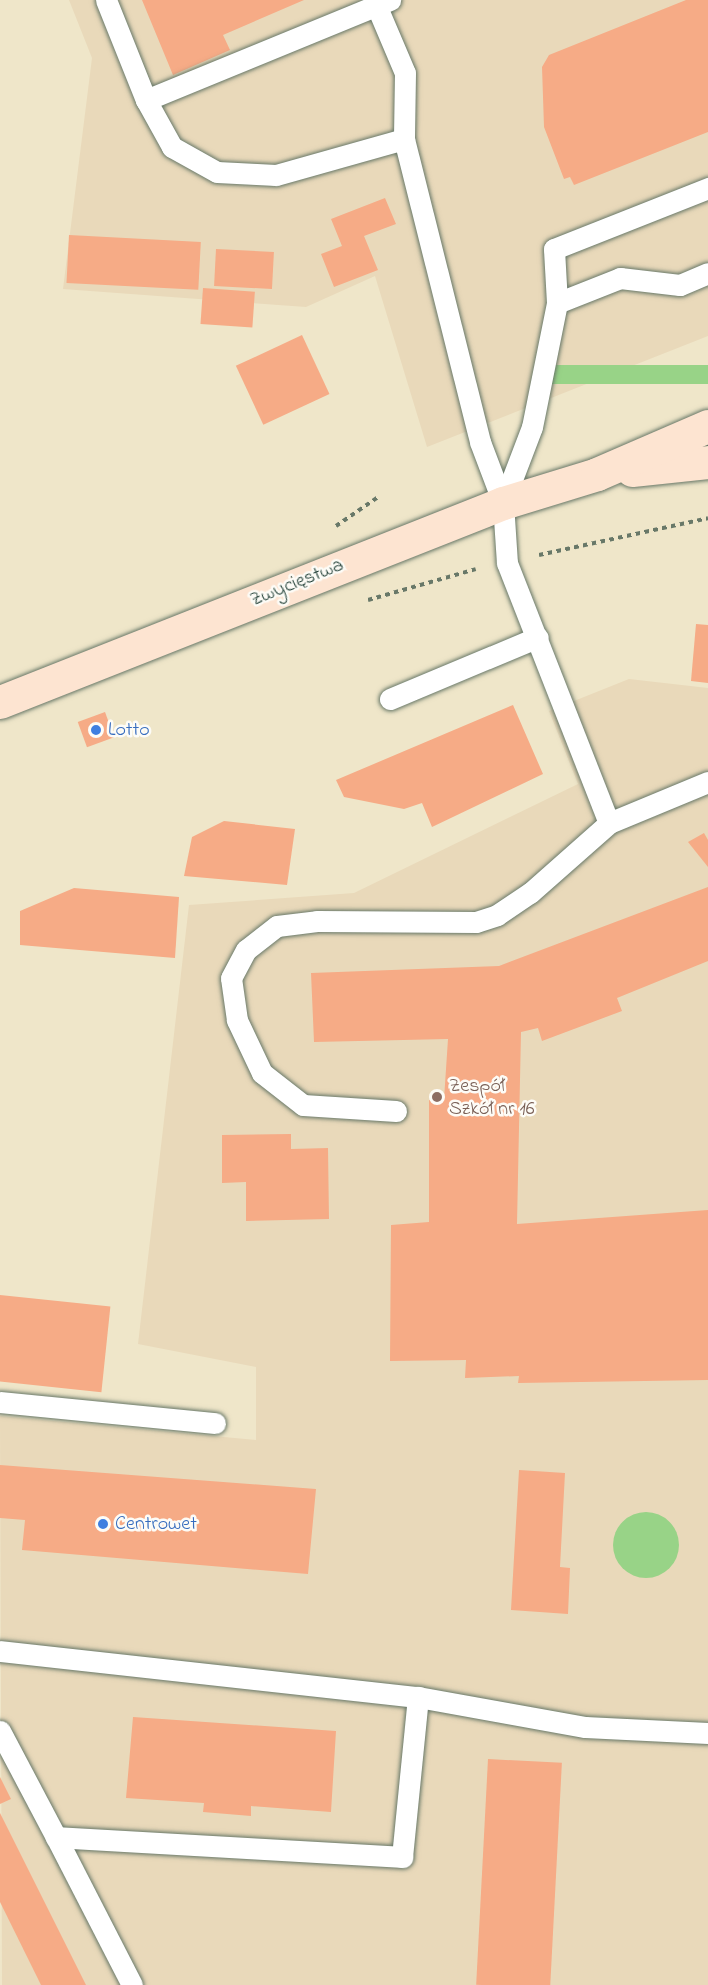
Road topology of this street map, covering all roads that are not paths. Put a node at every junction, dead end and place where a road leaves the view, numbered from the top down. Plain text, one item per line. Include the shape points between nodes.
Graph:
1 (106, 0) edge
2 (380, 2) edge
3 (146, 100) junction
4 (404, 140) junction
5 (708, 188) edge
6 (708, 273) edge
7 (557, 303) junction
8 (708, 426) edge
9 (708, 462) edge
10 (597, 474) junction
11 (502, 503) junction
12 (538, 637) junction
13 (390, 699) dead end
14 (0, 702) edge
15 (708, 782) edge
16 (609, 824) junction
17 (396, 1111) dead end
18 (0, 1402) edge
19 (215, 1423) dead end
20 (0, 1651) edge
21 (418, 1697) junction
22 (0, 1731) edge
23 (708, 1733) edge
24 (56, 1836) junction
25 (132, 1985) edge

1 - 3 lane
2 - 3 lane
2 - 4 lane via 405,73
3 - 4 lane via 172,147 218,172 276,175
4 - 11 lane via 480,442
5 - 7 lane via 554,249
6 - 7 lane via 680,285 620,278
7 - 11 lane via 532,427
8 - 10 street, Zwycięstwa
9 - 10 street, Zwycięstwa
10 - 11 street, Zwycięstwa
11 - 12 lane via 507,563
11 - 14 street, Zwycięstwa
12 - 13 lane
12 - 16 lane
15 - 16 lane
16 - 17 lane via 531,893 497,915 476,922 307,922 277,926 246,950 231,978 237,1020 262,1073 303,1105
18 - 19 lane
20 - 21 lane
21 - 23 lane via 585,1727
21 - 24 lane via 402,1857
22 - 24 lane
24 - 25 lane

